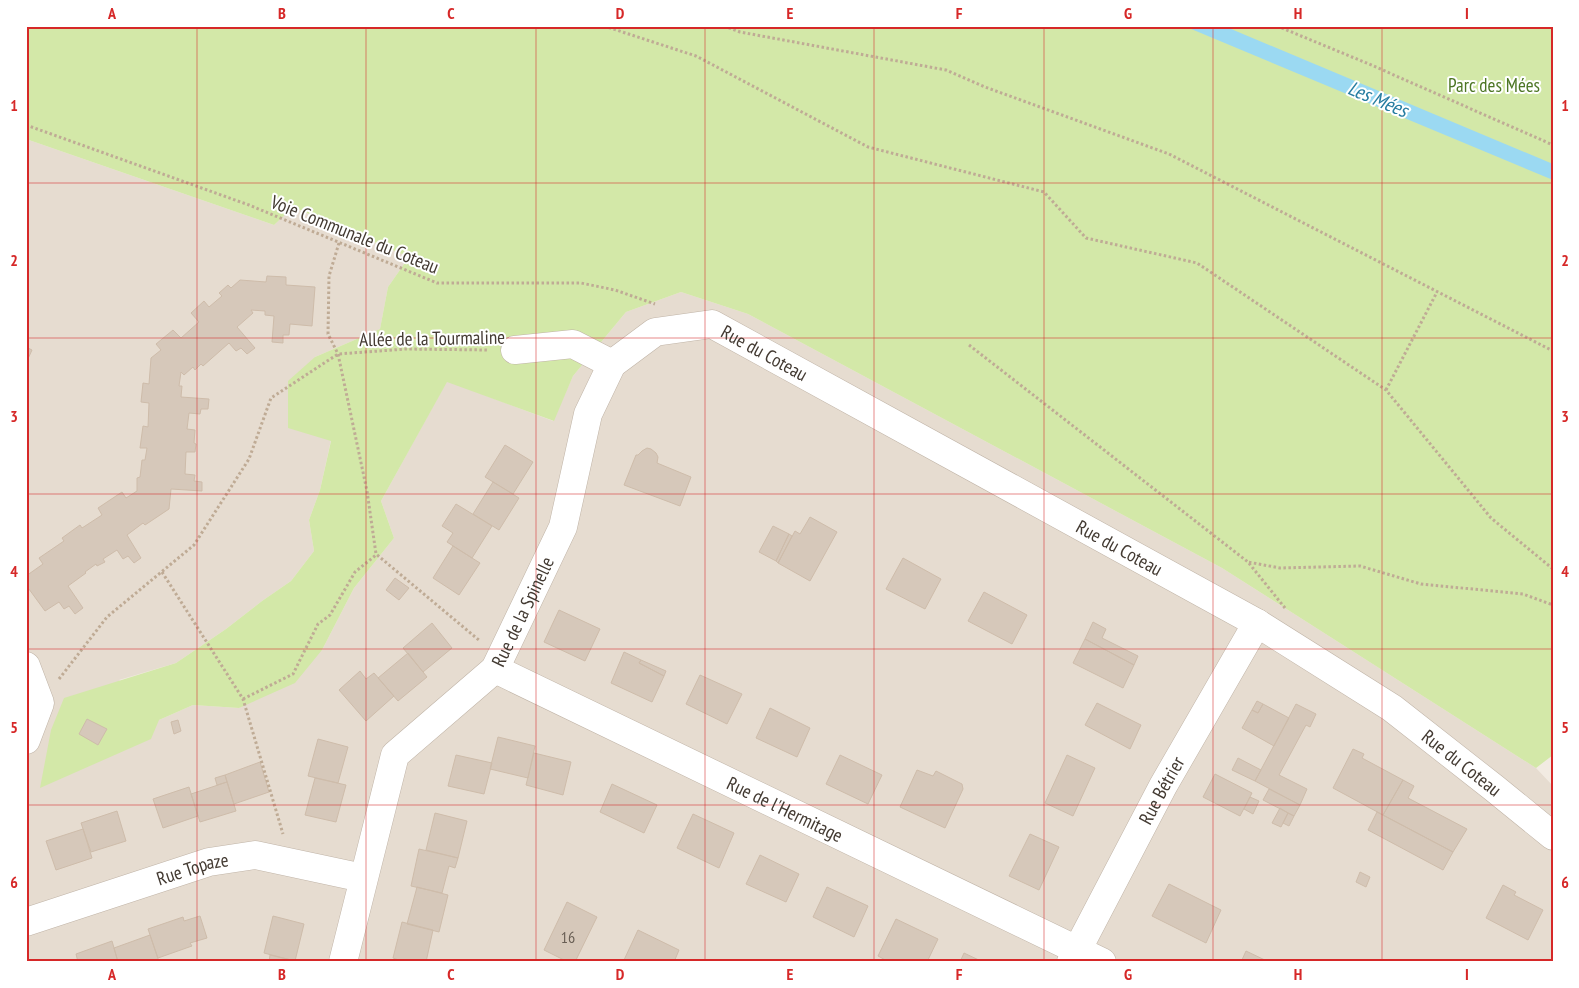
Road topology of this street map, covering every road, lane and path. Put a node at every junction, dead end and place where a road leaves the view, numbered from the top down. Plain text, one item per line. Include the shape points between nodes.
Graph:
1 (604, 26) edge
2 (724, 26) edge
3 (1277, 26) edge
4 (26, 125) edge
5 (1553, 145) edge
6 (339, 243) junction
7 (1437, 292) junction
8 (659, 306) dead end
9 (655, 332) joint
10 (969, 345) dead end
11 (515, 350) joint
12 (1553, 351) edge
13 (338, 354) junction
14 (612, 364) junction
15 (1386, 390) junction
16 (376, 554) junction
17 (1248, 562) junction
18 (1553, 569) edge
19 (162, 572) junction
20 (1553, 605) edge
21 (1286, 608) dead end
22 (1257, 623) junction
23 (497, 664) junction
24 (26, 666) edge
25 (243, 699) junction
26 (33, 707) edge
27 (26, 740) edge
28 (1553, 836) edge
29 (292, 863) junction
30 (363, 878) junction
31 (26, 922) edge
32 (1074, 956) edge
33 (343, 962) edge
34 (1102, 962) edge

1 - 15 path via 696,56 868,148 1044,192 1086,238 1197,263
2 - 7 path via 740,32 946,70 1169,154
3 - 5 path
4 - 6 path, Voie Communale du Coteau via 249,205
6 - 8 path, Voie Communale du Coteau via 437,283 581,283 615,290
6 - 13 path via 329,276 328,334
7 - 12 path
7 - 15 path
9 - 14 street, Rue de la Spinelle
9 - 22 street, Rue du Coteau via 712,324
10 - 17 path
11 - 13 path, Allée de la Tourmaline via 406,349
11 - 14 street via 573,344
13 - 16 path via 367,491
13 - 19 path, Allée de la Tourmaline via 271,398 249,459 194,545
14 - 23 street, Rue de la Spinelle via 588,414 563,527
15 - 18 path via 1491,518
16 - 23 path
16 - 25 path via 355,572 330,615 318,624 293,674
17 - 20 path via 1280,568 1360,566 1421,584 1523,594
17 - 21 path
19 - 25 path
19 - 26 path, Allée de la Tourmaline via 108,617
22 - 28 street, Rue du Coteau via 1392,708
22 - 32 street, Rue Bétrier via 1163,786
23 - 30 street, Rue de la Spinelle via 395,754
23 - 32 street, Rue de l'Hermitage
24 - 26 street
25 - 29 path
26 - 27 street
29 - 30 street, Rue Topaze
29 - 31 street, Rue Topaze via 255,855 209,862
30 - 33 street, Rue de la Spinelle
32 - 34 street, Rue de l'Hermitage

